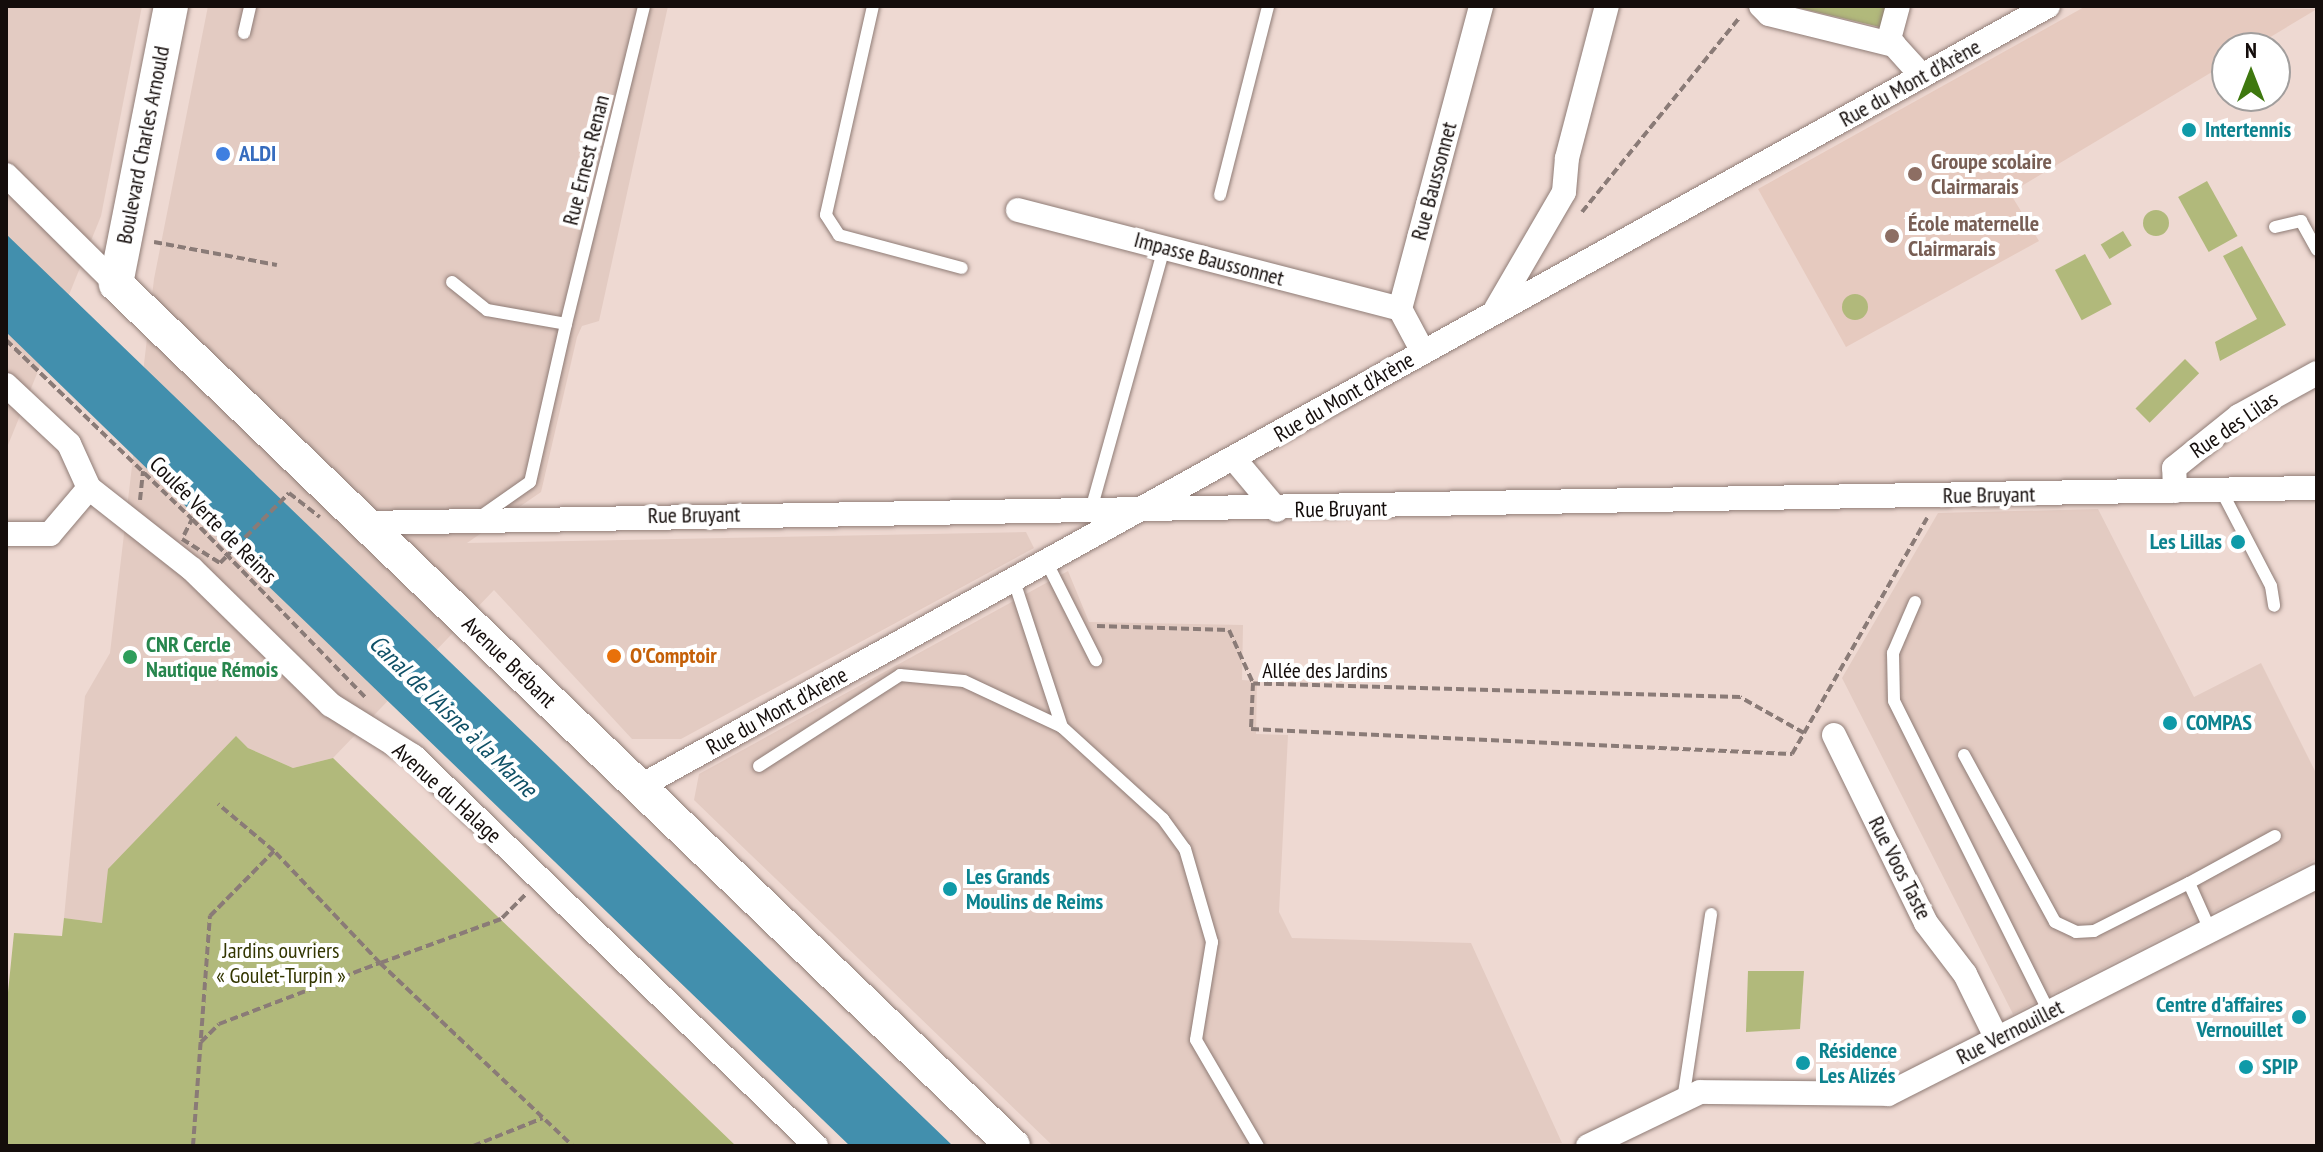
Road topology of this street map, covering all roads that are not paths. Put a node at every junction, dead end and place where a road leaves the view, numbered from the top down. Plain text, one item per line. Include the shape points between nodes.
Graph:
1 (171, 6) edge
2 (250, 6) edge
3 (644, 6) edge
4 (873, 6) edge
5 (1268, 6) edge
6 (1481, 6) edge
7 (1607, 6) edge
8 (1761, 6) edge
9 (1898, 6) edge
10 (2048, 6) edge
11 (244, 33) dead end
12 (1888, 43) junction
13 (1922, 76) junction
14 (6, 175) edge
15 (1220, 195) dead end
16 (1018, 210) dead end
17 (2275, 227) dead end
18 (1164, 248) junction
19 (2317, 250) edge
20 (962, 268) dead end
21 (452, 282) dead end
22 (116, 284) junction
23 (1400, 309) junction
24 (1495, 311) junction
25 (566, 324) junction
26 (1423, 352) junction
27 (2317, 373) edge
28 (6, 385) edge
29 (1235, 460) junction
30 (2317, 488) edge
31 (102, 489) junction
32 (2221, 490) junction
33 (2175, 491) junction
34 (1092, 506) junction
35 (1277, 510) junction
36 (1140, 512) junction
37 (474, 521) junction
38 (366, 523) junction
39 (6, 534) edge
40 (1047, 563) junction
41 (1014, 581) junction
42 (1915, 602) dead end
43 (2274, 606) dead end
44 (1096, 660) dead end
45 (1062, 727) junction
46 (1834, 735) dead end
47 (1964, 755) dead end
48 (759, 766) dead end
49 (639, 787) junction
50 (2275, 836) dead end
51 (2317, 876) edge
52 (2189, 883) junction
53 (1711, 914) dead end
54 (2210, 930) junction
55 (2049, 1012) junction
56 (1997, 1039) junction
57 (1683, 1100) junction
58 (816, 1146) edge
59 (1013, 1146) edge
60 (1258, 1146) edge
61 (1588, 1146) edge

1 - 22 main road, Boulevard Charles Arnould
2 - 11 lane
3 - 25 lane, Rue Ernest Renan
4 - 20 lane via 826,215 839,235
5 - 15 lane
6 - 23 street, Rue Baussonnet
7 - 24 street via 1567,158 1564,192
8 - 12 street via 1769,14
9 - 12 street
10 - 13 street, Rue du Mont d'Arène
12 - 13 street
13 - 24 street, Rue du Mont d'Arène
14 - 22 street, Avenue Brébant
16 - 18 street, Impasse Baussonnet
17 - 19 lane via 2301,221
18 - 23 street, Impasse Baussonnet
18 - 34 lane
21 - 25 lane via 487,310
22 - 38 main road, Avenue Brébant
23 - 26 street
24 - 26 street, Rue du Mont d'Arène
25 - 37 lane, Rue Ernest Renan via 530,482
26 - 29 street, Rue du Mont d'Arène
27 - 33 street, Rue des Lilas via 2239,416 2174,468
28 - 31 street, Avenue du Halage via 69,444
29 - 35 street
29 - 36 street, Rue du Mont d'Arène
30 - 32 street, Rue Bruyant
31 - 39 street via 50,534
31 - 58 street, Avenue du Halage via 155,532 331,705 413,756
32 - 33 street, Rue Bruyant
32 - 43 lane via 2271,586
33 - 35 street, Rue Bruyant
34 - 36 street, Rue Bruyant
34 - 37 street, Rue Bruyant
35 - 36 street, Rue Bruyant
36 - 40 street, Rue du Mont d'Arène
37 - 38 street, Rue Bruyant
38 - 49 main road, Avenue Brébant
40 - 41 street, Rue du Mont d'Arène
40 - 44 lane
41 - 45 lane
41 - 49 street, Rue du Mont d'Arène
42 - 55 lane via 1893,653 1894,701
45 - 48 lane via 964,681 900,675
45 - 60 lane via 1163,819 1185,849 1212,942 1196,1040
46 - 56 street, Rue Voos Taste via 1926,923 1965,974
47 - 52 lane via 2055,922 2076,932 2094,931
49 - 59 main road, Avenue Brébant
50 - 52 lane
51 - 54 street, Rue Vernouillet
52 - 54 lane
53 - 57 lane
54 - 55 street, Rue Vernouillet
55 - 56 street, Rue Vernouillet
56 - 57 street, Rue Vernouillet via 1888,1094 1700,1092
57 - 61 street, Rue Vernouillet

